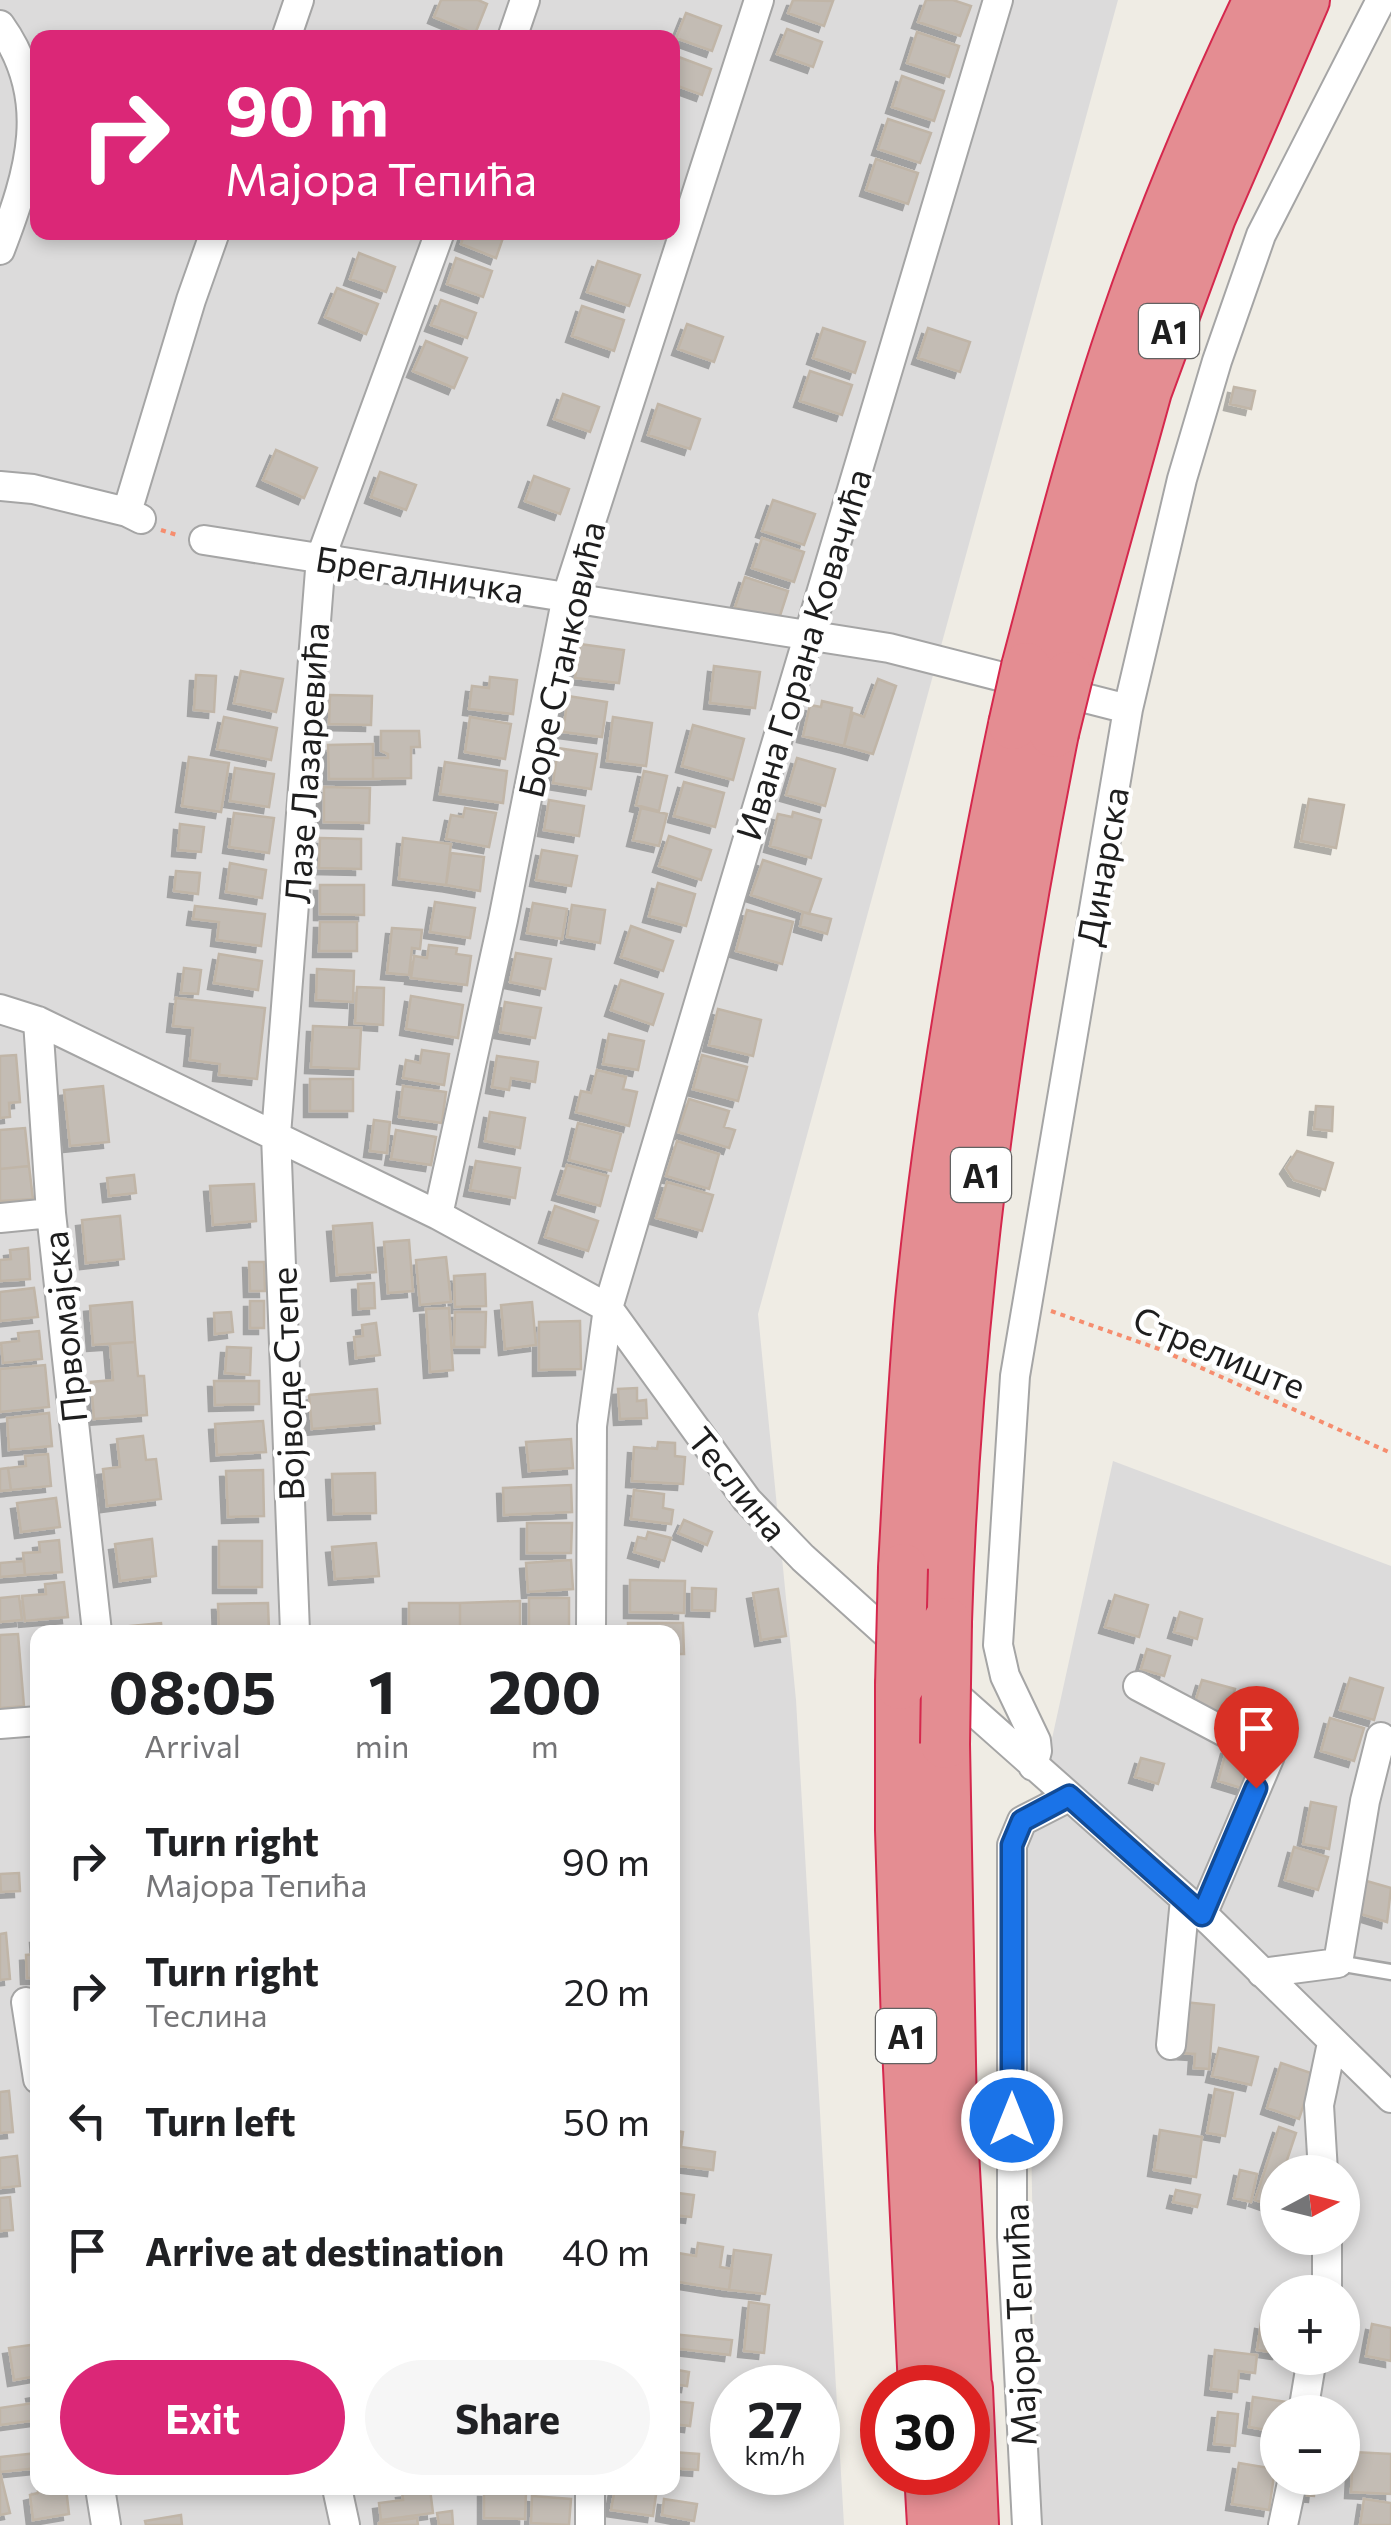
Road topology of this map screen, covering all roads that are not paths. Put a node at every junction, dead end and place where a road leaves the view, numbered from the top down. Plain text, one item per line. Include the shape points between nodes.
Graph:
1 (299, 0) edge
2 (526, 0) edge
3 (758, 0) edge
4 (998, 0) edge
5 (1258, 0) edge
6 (1306, 0) edge
7 (1381, 0) edge
8 (0, 24) edge
9 (289, 30) edge
10 (515, 30) edge
11 (30, 93) edge
12 (30, 157) edge
13 (212, 240) edge
14 (437, 240) edge
15 (0, 250) edge
16 (0, 486) edge
17 (204, 540) road end
18 (321, 558) junction
19 (567, 596) junction
20 (807, 635) junction
21 (1047, 672) junction
22 (1128, 709) junction
23 (1033, 729) junction
24 (0, 1009) edge
25 (38, 1021) junction
26 (276, 1135) junction
27 (51, 1214) junction
28 (438, 1215) junction
29 (0, 1218) edge
30 (608, 1308) junction
31 (97, 1625) edge
32 (295, 1625) edge
33 (592, 1625) edge
34 (1138, 1686) dead end
35 (30, 1722) edge
36 (0, 1724) edge
37 (1381, 1737) dead end
38 (1034, 1766) junction
39 (1069, 1796) junction
40 (1193, 1907) junction
41 (1338, 1963) junction
42 (1391, 1972) edge
43 (1262, 1973) junction
44 (21, 2003) edge
45 (30, 2043) edge
46 (1332, 2043) junction
47 (1171, 2044) dead end
48 (1391, 2098) edge
49 (1321, 2155) edge
50 (923, 2365) edge
51 (967, 2365) edge
52 (101, 2495) edge
53 (339, 2495) edge
54 (590, 2495) edge
55 (930, 2495) edge
56 (973, 2495) edge
57 (1289, 2495) edge
58 (106, 2525) edge
59 (345, 2525) edge
60 (590, 2525) edge
61 (932, 2525) edge
62 (974, 2525) edge
63 (1027, 2525) edge
64 (1283, 2525) edge

1 - 9 street
2 - 10 street
3 - 19 street, Боре Станковића
4 - 20 street, Ивана Горана Ковачића
5 - 21 highway, A1 via 1202,122 1095,416
6 - 21 highway, A1 via 1211,218
7 - 22 street, Динарска via 1261,234 1182,479
8 - 11 street via 20,56
12 - 15 street
13 - 16 street via 190,300 135,516
14 - 18 street, Лазе Лазаревића
17 - 18 street, Брегалничка
18 - 19 street, Брегалничка
18 - 26 street, Лазе Лазаревића
19 - 20 street, Брегалничка
19 - 28 street, Боре Станковића
20 - 22 street, Брегалничка via 889,648
20 - 30 street, Ивана Горана Ковачића
21 - 23 highway, A1, bridge
22 - 38 street, Динарска via 1016,1376 998,1645 1004,1676 1036,1740
23 - 50 highway, A1, bridge via 979,892 936,1168 914,1369 900,1830
23 - 51 highway, A1, bridge via 971,1250 946,1622 952,2116
24 - 25 street, Теслина
25 - 26 street, Теслина
25 - 27 street, Првомајска
26 - 28 street, Теслина
26 - 32 street, Војводе Степе
27 - 29 street
27 - 31 street, Првомајска
28 - 30 street, Теслина
30 - 33 street, Ивана Горана Ковачића via 592,1426
30 - 38 street, Теслина via 766,1522
34 - 40 street via 1270,1756
35 - 36 street
37 - 41 street
38 - 39 street, Теслина
39 - 40 street, Теслина
39 - 63 street, Мајора Тепића via 1022,1821 1012,1845 1012,2237
40 - 43 street, Теслина
40 - 47 street
41 - 42 lane
41 - 43 street
43 - 46 street, Теслина
44 - 45 street
46 - 48 street, Теслина
46 - 49 street via 1320,2105
52 - 58 street
53 - 59 street
54 - 60 street
55 - 61 highway
56 - 62 highway, A1
57 - 64 street

